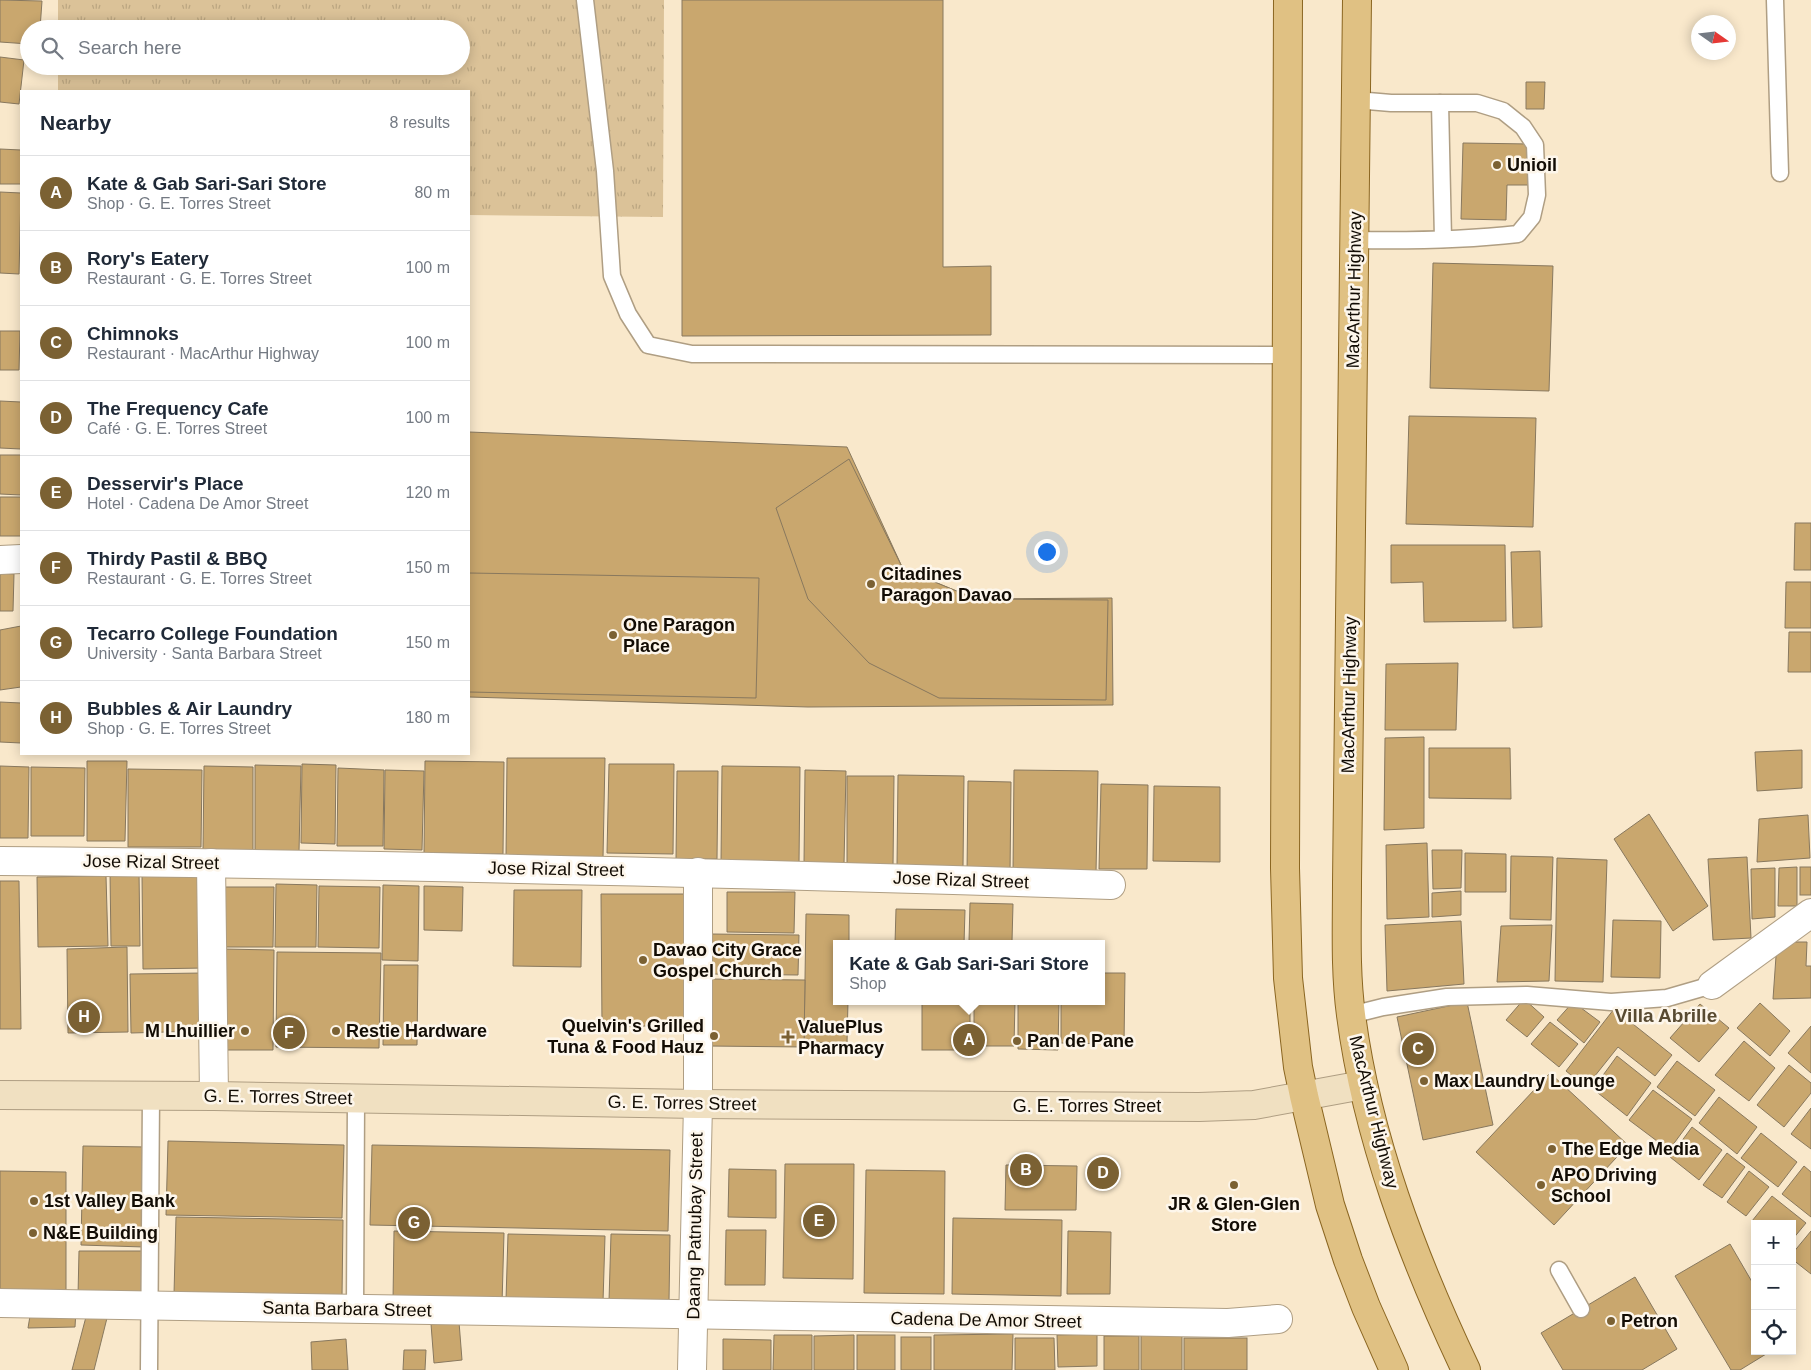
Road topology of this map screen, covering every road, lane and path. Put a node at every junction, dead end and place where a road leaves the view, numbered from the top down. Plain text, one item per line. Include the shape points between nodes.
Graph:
1 (585, 0) edge
2 (1288, 0) edge
3 (1357, 0) edge
4 (1775, 0) edge
5 (1356, 100) junction
6 (1440, 103) junction
7 (1780, 173) dead end
8 (1443, 239) junction
9 (1355, 240) junction
10 (1287, 356) junction
11 (0, 560) edge
12 (20, 560) edge
13 (0, 861) edge
14 (211, 863) junction
15 (698, 872) junction
16 (1111, 885) dead end
17 (1811, 913) edge
18 (1712, 985) joint
19 (1351, 1015) junction
20 (1363, 1085) junction
21 (0, 1094) edge
22 (151, 1095) junction
23 (214, 1096) junction
24 (1304, 1096) junction
25 (356, 1098) junction
26 (698, 1104) junction
27 (1559, 1270) dead end
28 (0, 1303) edge
29 (150, 1306) junction
30 (355, 1309) junction
31 (1581, 1309) dead end
32 (694, 1315) junction
33 (1278, 1320) dead end
34 (149, 1370) edge
35 (692, 1370) edge
36 (1394, 1370) edge
37 (1466, 1370) edge

1 - 10 lane via 605,171 612,276 628,314 648,345 692,354
2 - 10 main road
3 - 5 main road, MacArthur Highway
4 - 7 lane
5 - 6 lane
5 - 9 main road, MacArthur Highway
6 - 8 lane
6 - 8 lane via 1477,103 1503,111 1523,127 1535,145 1537,173 1532,218 1518,234
8 - 9 lane
9 - 19 main road, MacArthur Highway via 1346,882
10 - 24 main road via 1285,868 1288,978
11 - 12 street
13 - 14 street, Jose Rizal Street
14 - 15 street, Jose Rizal Street
14 - 23 street
15 - 16 street, Jose Rizal Street
15 - 26 street, Daang Patnubay Street
17 - 18 street
18 - 19 lane via 1667,998 1611,1002 1527,995 1447,997
19 - 20 main road, MacArthur Highway
20 - 24 main road, G. E. Torres Street
20 - 37 main road, MacArthur Highway via 1391,1189
21 - 22 main road, G. E. Torres Street
22 - 23 main road, G. E. Torres Street
22 - 29 lane
23 - 25 main road, G. E. Torres Street
24 - 26 main road, G. E. Torres Street via 1254,1105 1199,1107
24 - 36 main road via 1330,1205 1348,1260
25 - 26 main road, G. E. Torres Street
25 - 30 lane
26 - 32 street, Daang Patnubay Street
27 - 31 lane
28 - 29 street, Santa Barbara Street
29 - 30 street, Santa Barbara Street
29 - 34 lane
30 - 32 street, Santa Barbara Street
32 - 33 street, Cadena De Amor Street via 1228,1323
32 - 35 street, Daang Patnubay Street

